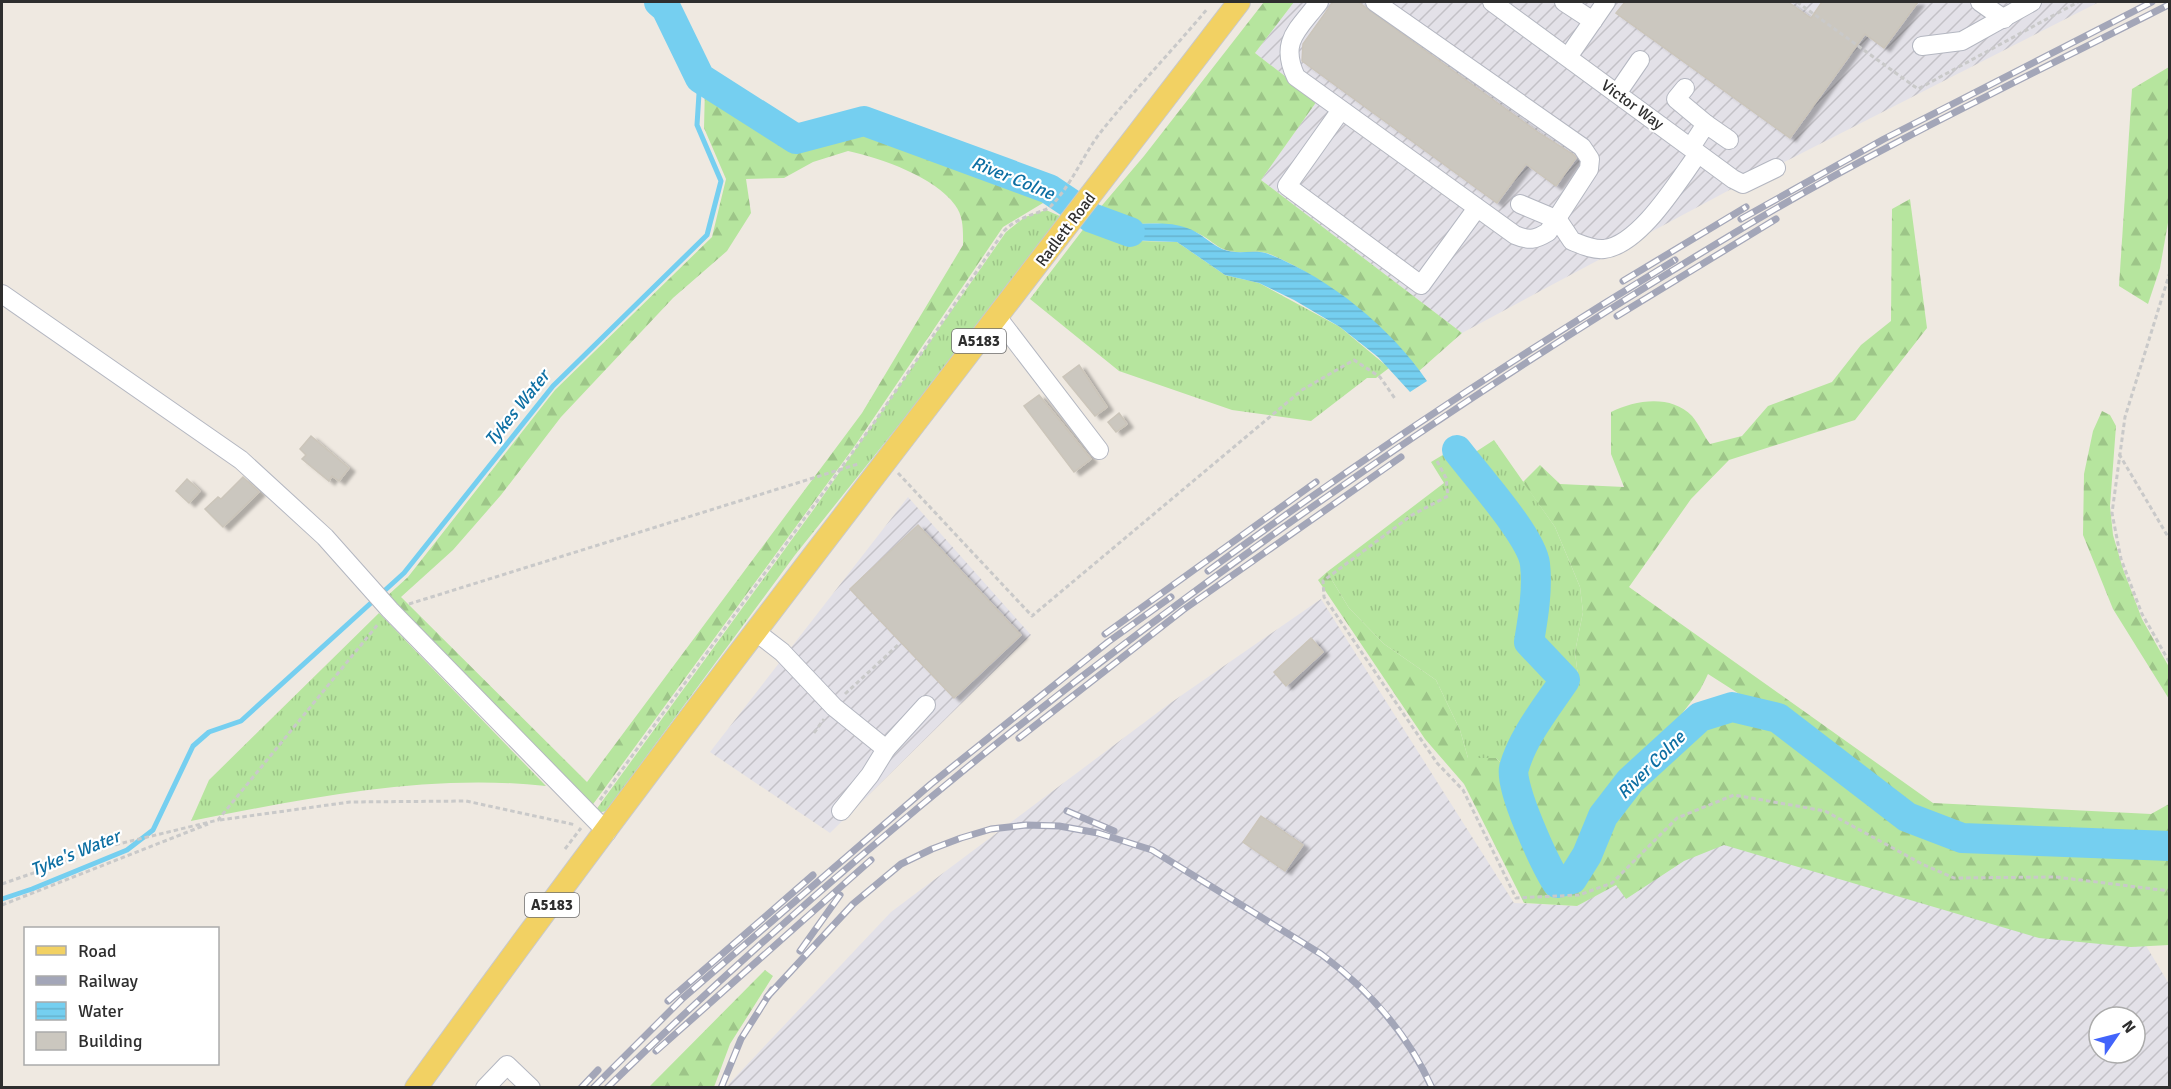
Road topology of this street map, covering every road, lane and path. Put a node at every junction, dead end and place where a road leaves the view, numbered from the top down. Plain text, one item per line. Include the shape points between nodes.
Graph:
1 (1213, 2) edge
2 (1239, 2) edge
3 (1319, 2) edge
4 (1375, 2) edge
5 (1492, 2) edge
6 (1564, 2) edge
7 (1606, 2) edge
8 (1980, 2) edge
9 (2032, 2) edge
10 (2004, 19) junction
11 (1593, 21) junction
12 (1922, 46) dead end
13 (1568, 57) junction
14 (1640, 60) dead end
15 (1685, 88) dead end
16 (1618, 92) junction
17 (1341, 110) junction
18 (1706, 124) junction
19 (1729, 140) dead end
20 (1695, 150) junction
21 (1776, 168) dead end
22 (1520, 204) dead end
23 (1477, 208) junction
24 (1558, 220) junction
25 (2169, 272) edge
26 (2, 294) edge
27 (998, 318) junction
28 (1396, 400) dead end
29 (1099, 450) dead end
30 (2119, 454) junction
31 (888, 457) junction
32 (1437, 461) dead end
33 (2169, 540) edge
34 (756, 632) junction
35 (899, 644) dead end
36 (2169, 663) edge
37 (926, 705) dead end
38 (834, 706) junction
39 (814, 733) dead end
40 (886, 749) junction
41 (841, 811) dead end
42 (590, 815) junction
43 (607, 832) junction
44 (2169, 891) edge
45 (2, 905) edge
46 (420, 1086) edge
47 (485, 1088) edge
48 (531, 1088) edge

1 - 42 path via 1127,99 1083,155 1073,178 1049,208 1012,222 1004,231 876,420
2 - 27 main road, Radlett Road / A5183
3 - 17 street via 1290,41 1288,61 1296,77
4 - 24 street via 1582,147 1590,159 1589,169
5 - 13 street, Victor Way
6 - 11 street
7 - 11 street
8 - 10 street
9 - 10 street
10 - 12 street via 1962,41
11 - 13 street
13 - 16 street, Victor Way
14 - 16 street
15 - 18 street via 1676,99
16 - 20 street, Victor Way
17 - 23 street
17 - 23 street via 1287,186 1421,285
18 - 19 street
18 - 20 street
20 - 21 street, Victor Way via 1743,184
20 - 24 street via 1642,226 1617,245 1604,249 1572,241
22 - 24 street
23 - 24 street via 1527,240 1548,232
25 - 30 path via 2125,417
26 - 42 street via 241,460 325,537
27 - 29 street
27 - 31 main road, Radlett Road / A5183
28 - 31 path via 1380,376 1354,360 1302,390 1032,616
30 - 33 path
30 - 36 path via 2112,513 2121,559 2142,614
31 - 34 main road, A5183
32 - 44 path via 1446,478 1448,496 1412,515 1323,581 1324,597 1437,763 1463,790 1516,898 1580,895 1612,883 1677,818 1734,795 1825,811 1954,878 2056,877
34 - 38 street via 782,652
34 - 43 main road, A5183
35 - 38 path
37 - 40 street
38 - 39 path
38 - 40 street
40 - 41 street
42 - 43 street
43 - 45 path via 466,801 350,802 218,820
43 - 46 main road, A5183
47 - 48 street via 507,1065

